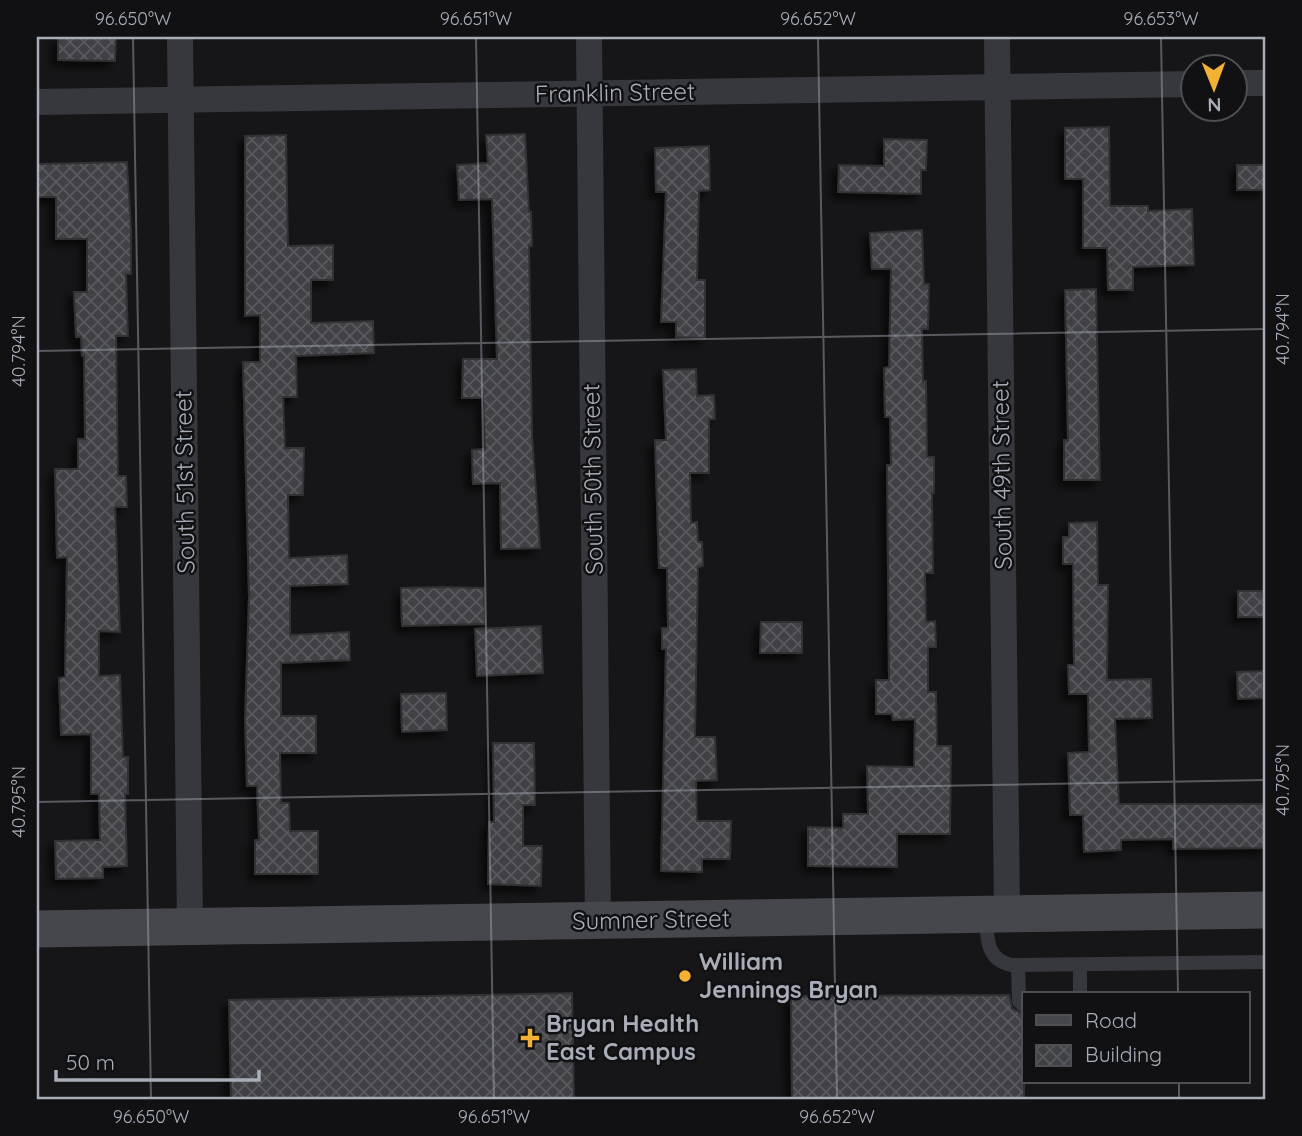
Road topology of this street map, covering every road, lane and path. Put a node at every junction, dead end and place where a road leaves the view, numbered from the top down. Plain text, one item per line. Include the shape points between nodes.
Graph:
1 (180, 37) edge
2 (589, 37) edge
3 (997, 37) edge
4 (1180, 84) edge
5 (998, 87) junction
6 (589, 94) junction
7 (181, 100) junction
8 (37, 102) edge
9 (1265, 910) edge
10 (996, 914) junction
11 (598, 921) junction
12 (190, 927) junction
13 (37, 929) edge
14 (1265, 962) edge
15 (1018, 965) junction
16 (1080, 965) junction
17 (1080, 992) edge
18 (1022, 1004) edge

1 - 7 street, South 51st Street
2 - 6 street, South 50th Street
3 - 5 street, South 49th Street
4 - 5 street, Franklin Street
5 - 6 street, Franklin Street
5 - 10 street, South 49th Street
6 - 7 street, Franklin Street
6 - 11 street, South 50th Street
7 - 8 street, Franklin Street
7 - 12 street, South 51st Street
9 - 10 street, Sumner Street
10 - 11 street, Sumner Street
10 - 15 lane via 990,950 1000,961
11 - 12 street, Sumner Street
12 - 13 street, Sumner Street
14 - 16 lane
15 - 16 lane
15 - 18 lane
16 - 17 lane

